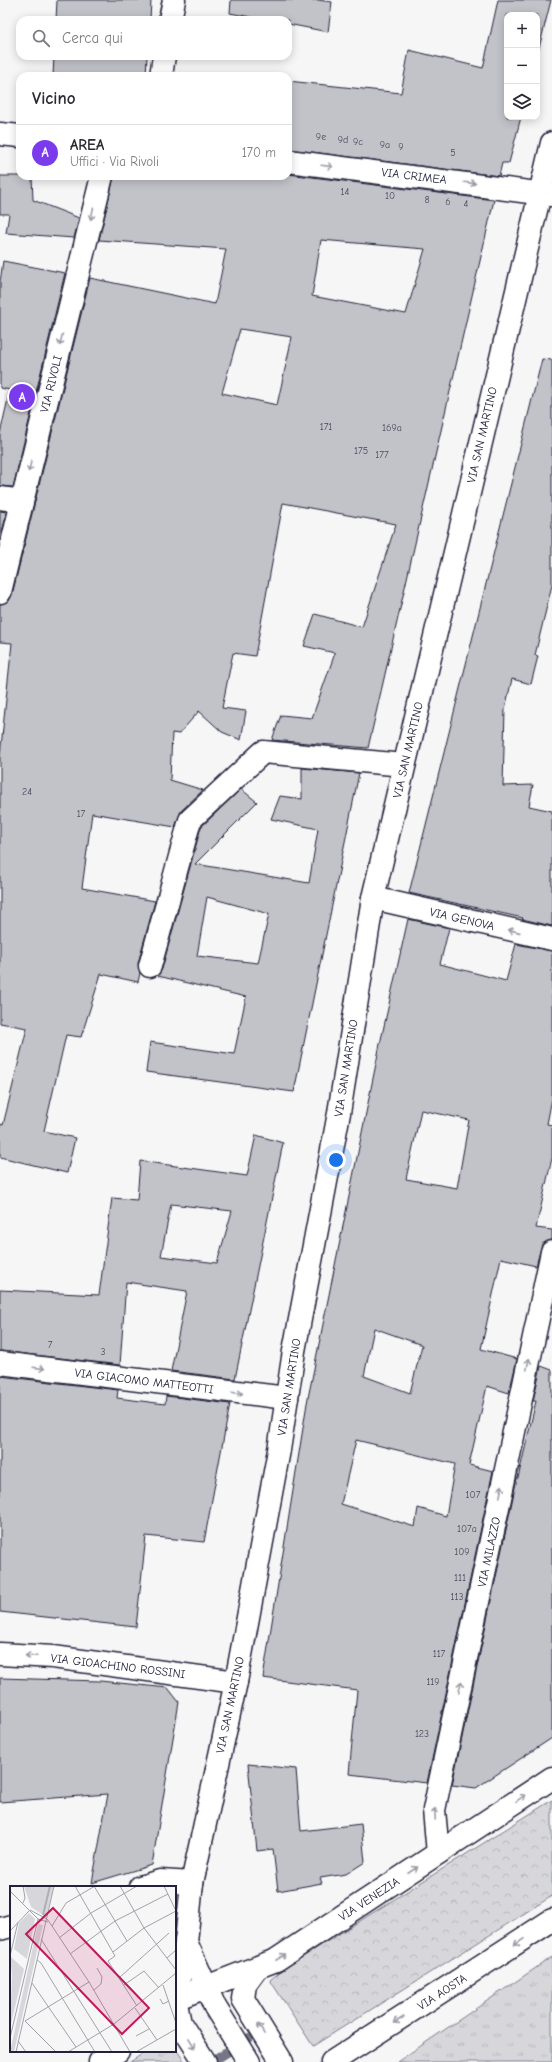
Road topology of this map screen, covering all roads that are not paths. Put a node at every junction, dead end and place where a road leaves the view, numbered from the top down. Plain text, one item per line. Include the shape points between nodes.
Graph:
1 (174, 0) edge
2 (171, 16) edge
3 (163, 60) edge
4 (162, 72) edge
5 (0, 134) edge
6 (16, 136) edge
7 (552, 144) edge
8 (292, 161) edge
9 (101, 180) edge
10 (546, 193) edge
11 (0, 498) edge
12 (22, 501) junction
13 (0, 592) edge
14 (404, 766) junction
15 (373, 898) junction
16 (552, 939) edge
17 (150, 966) dead end
18 (552, 1252) edge
19 (0, 1363) edge
20 (287, 1398) junction
21 (0, 1654) edge
22 (236, 1682) junction
23 (552, 1778) edge
24 (438, 1853) junction
25 (192, 1883) junction
26 (143, 1886) edge
27 (552, 1920) edge
28 (10, 1926) edge
29 (0, 1929) edge
30 (186, 1942) junction
31 (256, 1969) junction
32 (206, 1987) junction
33 (176, 1994) edge
34 (176, 1999) edge
35 (176, 2004) edge
36 (116, 2052) edge
37 (100, 2062) edge
38 (205, 2062) edge
39 (248, 2062) edge
40 (282, 2062) edge
41 (332, 2062) edge

1 - 2 street
3 - 4 street
5 - 6 street
7 - 10 street, VIA SAN MARTINO
8 -> 10 street, VIA CRIMEA
9 -> 12 street, VIA RIVOLI
10 - 14 street, VIA SAN MARTINO
11 - 12 street
12 - 13 street, VIA RIVOLI
14 - 15 street, VIA SAN MARTINO
14 - 17 street via 264,752 190,820
16 -> 15 street, VIA GENOVA
15 - 20 street, VIA SAN MARTINO via 339,1113
24 -> 18 street, VIA MILAZZO via 434,1810
19 -> 20 street, VIA GIACOMO MATTEOTTI
20 - 22 street, VIA SAN MARTINO
22 -> 21 street, VIA GIOACHINO ROSSINI via 53,1657
22 - 25 street, VIA SAN MARTINO
24 -> 23 street, VIA VENEZIA
31 -> 24 street, VIA VENEZIA via 276,1960
25 - 26 street via 160,1881
25 - 30 street, VIA SAN MARTINO
27 -> 41 street, VIA AOSTA
28 - 29 street
30 - 32 street
30 - 33 street, VIA SAN MARTINO
31 - 32 street, VIA VENEZIA
40 -> 31 street via 243,1999 245,1984
32 - 34 street, VIA VENEZIA
32 - 39 street
35 -> 38 street via 180,2023
36 - 37 street

